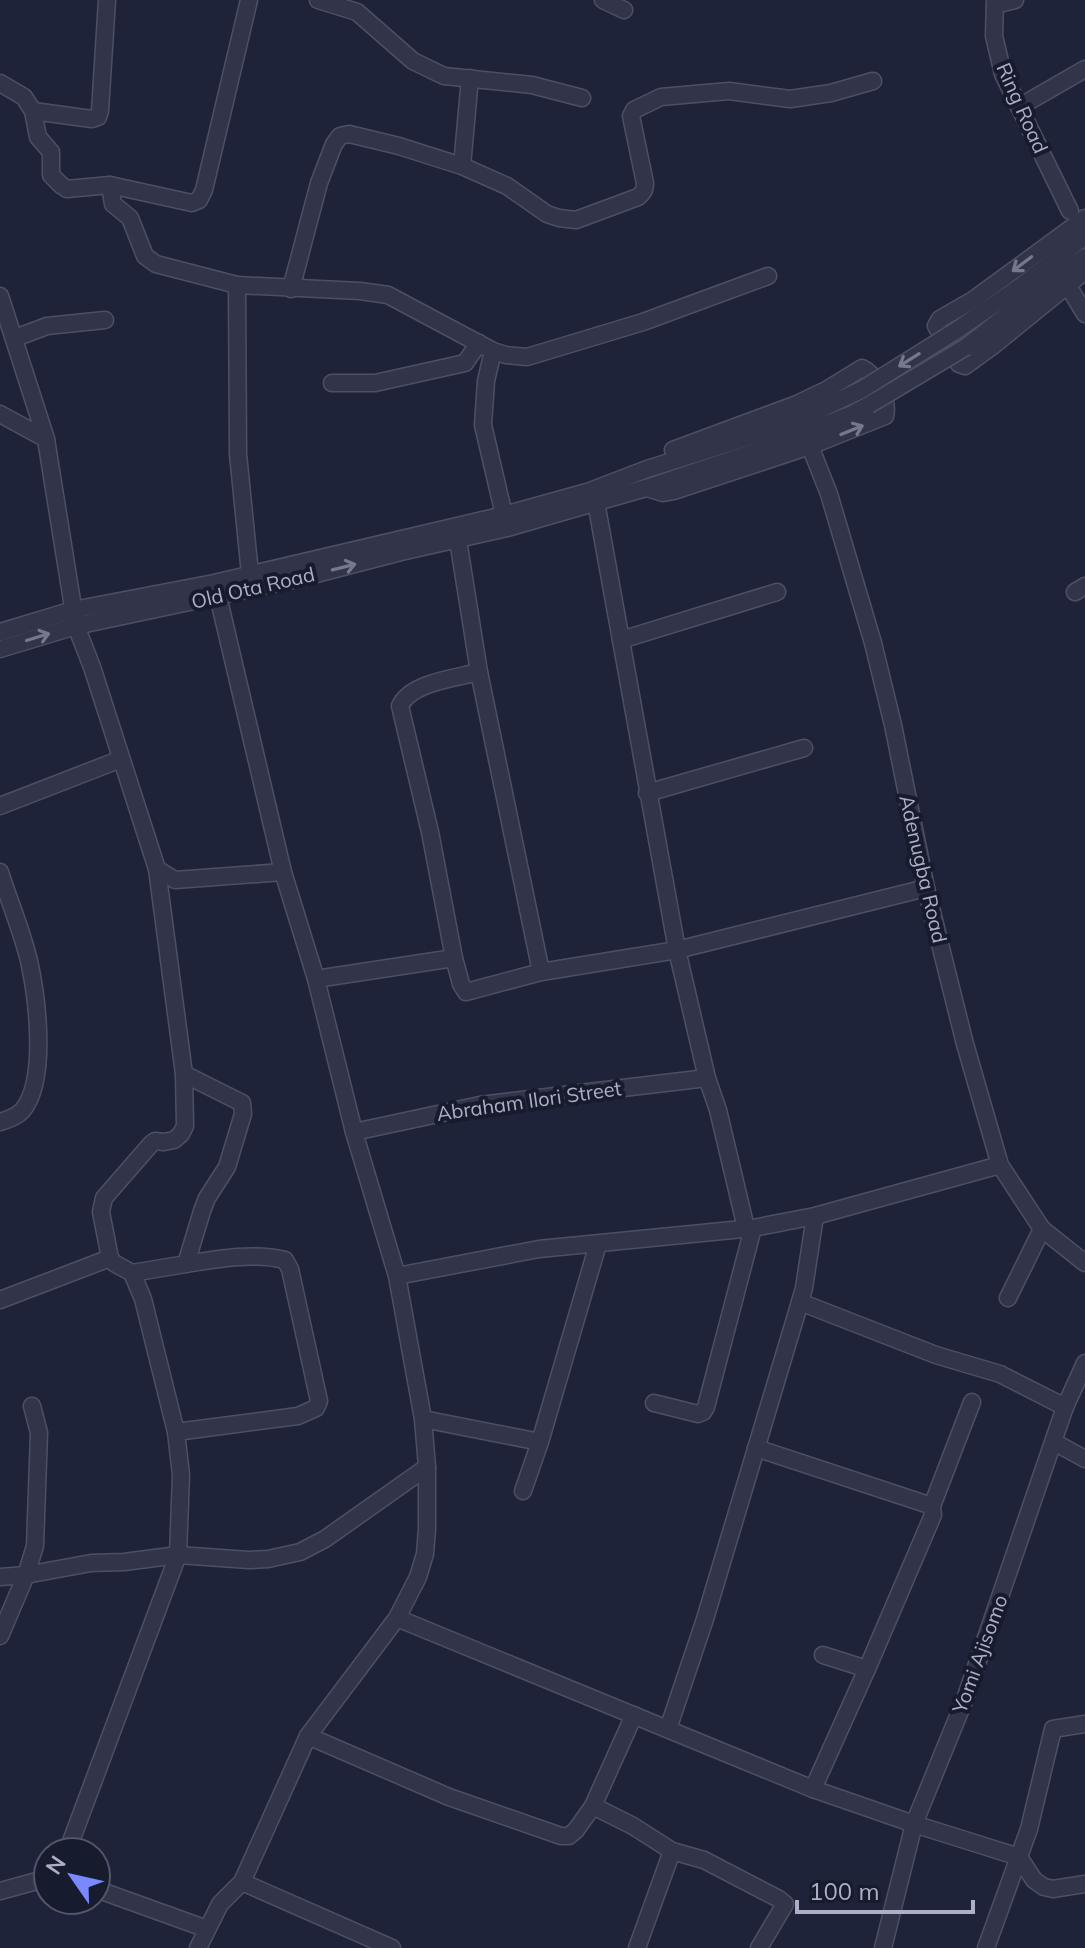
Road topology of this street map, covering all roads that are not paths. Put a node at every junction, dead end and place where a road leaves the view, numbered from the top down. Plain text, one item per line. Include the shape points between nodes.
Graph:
1 (107, 0) edge
2 (249, 0) edge
3 (318, 0) edge
4 (603, 0) edge
5 (1015, 0) edge
6 (995, 3) edge
7 (624, 10) dead end
8 (1085, 69) edge
9 (470, 78) junction
10 (873, 81) dead end
11 (0, 83) edge
12 (582, 98) dead end
13 (1019, 107) junction
14 (33, 111) junction
15 (462, 166) junction
16 (110, 185) junction
17 (1077, 214) edge
18 (1085, 236) edge
19 (1085, 257) edge
20 (1085, 271) edge
21 (768, 276) dead end
22 (1067, 284) junction
23 (237, 285) junction
24 (291, 289) junction
25 (0, 296) edge
26 (1085, 314) edge
27 (105, 320) dead end
28 (15, 338) junction
29 (486, 347) junction
30 (332, 383) dead end
31 (865, 398) junction
32 (0, 414) edge
33 (46, 439) junction
34 (810, 446) junction
35 (647, 469) junction
36 (646, 488) junction
37 (596, 502) junction
38 (505, 521) junction
39 (458, 540) junction
40 (250, 574) junction
41 (777, 592) dead end
42 (218, 596) junction
43 (74, 618) junction
44 (0, 632) edge
45 (621, 640) junction
46 (0, 649) edge
47 (479, 672) junction
48 (804, 748) dead end
49 (121, 759) junction
50 (647, 793) junction
51 (0, 806) edge
52 (157, 869) junction
53 (0, 872) edge
54 (283, 872) junction
55 (926, 888) junction
56 (677, 950) junction
57 (454, 958) junction
58 (541, 972) junction
59 (316, 979) junction
60 (184, 1074) junction
61 (707, 1078) junction
62 (0, 1122) edge
63 (354, 1132) junction
64 (1000, 1165) junction
65 (815, 1216) junction
66 (750, 1228) junction
67 (1042, 1229) junction
68 (598, 1244) junction
69 (110, 1258) junction
70 (1085, 1263) edge
71 (186, 1264) junction
72 (132, 1273) junction
73 (397, 1276) junction
74 (1008, 1298) dead end
75 (0, 1300) edge
76 (800, 1302) junction
77 (1085, 1363) edge
78 (972, 1402) dead end
79 (654, 1403) dead end
80 (32, 1406) dead end
81 (1065, 1407) junction
82 (423, 1419) junction
83 (176, 1432) junction
84 (540, 1442) junction
85 (1054, 1442) junction
86 (756, 1448) junction
87 (1085, 1459) edge
88 (427, 1467) junction
89 (523, 1491) dead end
90 (932, 1506) junction
91 (178, 1555) junction
92 (26, 1575) junction
93 (0, 1577) edge
94 (397, 1618) junction
95 (0, 1636) edge
96 (823, 1655) dead end
97 (867, 1669) junction
98 (634, 1715) junction
99 (1085, 1724) edge
100 (668, 1729) junction
101 (308, 1736) junction
102 (813, 1789) junction
103 (593, 1806) junction
104 (914, 1824) junction
105 (73, 1836) edge
106 (672, 1851) junction
107 (1019, 1857) junction
108 (32, 1882) edge
109 (242, 1882) junction
110 (1085, 1884) edge
111 (0, 1891) edge
112 (112, 1895) edge
113 (207, 1929) junction
114 (198, 1948) edge
115 (392, 1948) edge
116 (637, 1948) edge
117 (759, 1948) edge
118 (883, 1948) edge
119 (986, 1948) edge

1 - 14 street via 98,117
2 - 16 street via 199,200 192,203
3 - 9 street via 357,12 432,71
4 - 7 street
5 - 6 street
6 - 13 street, Ring Road via 994,36 1003,74
8 - 13 street
9 - 12 street via 532,85
9 - 15 street
10 - 15 street via 790,99 729,91 661,97 631,116 645,183 642,194 576,220 547,214 507,186
11 - 14 street via 24,97
13 - 17 street, Ring Road
14 - 16 street via 38,137 51,152 51,175 61,185
15 - 24 street via 399,146 340,136 319,183
16 - 23 street via 113,204 130,218 145,256 156,264
17 -> 22 street via 936,326 965,366
18 -> 31 street, bridge
19 - 31 street, bridge via 966,347
20 - 22 street
21 - 29 street via 527,357
22 - 26 street
23 - 24 street
23 - 40 street via 238,454
24 - 29 street via 388,295
25 - 28 street
27 - 28 street via 47,326
28 - 33 street
29 - 30 street via 465,363 375,383
29 - 38 street via 483,425
31 - 35 street
31 - 36 street via 850,415
32 - 33 street
33 - 43 street
34 -> 35 street via 885,416 886,402 867,369 797,404 661,455
34 - 36 street via 674,491
34 - 55 street, Adenugba Road via 873,643
35 - 38 street
36 - 37 street
37 - 38 street
37 - 45 street
38 - 39 street, Old Ota Road
38 - 40 street, Old Ota Road
42 -> 39 street, Old Ota Road
39 - 47 street
40 - 43 street, Old Ota Road
41 - 45 street
42 - 43 street, Old Ota Road
42 - 54 street
43 - 44 street, Old Ota Road
46 -> 43 street, Old Ota Road
43 - 49 street
45 - 50 street
47 - 57 street via 414,689 400,706
47 - 58 street
48 - 50 street
49 - 51 street
49 - 52 street
50 - 56 street
52 - 54 street via 175,880
52 - 60 street
53 - 62 street via 28,959 38,1061 29,1100 20,1114
54 - 59 street
55 - 56 street
55 - 64 street, Adenugba Road
56 - 58 street
56 - 61 street
57 - 58 street via 466,992
57 - 59 street
59 - 63 street
60 - 69 street via 181,1134 151,1144 104,1198 101,1212
60 - 71 street via 242,1103 243,1114
61 - 63 street, Abraham Ilori Street via 480,1105
61 - 66 street
63 - 73 street
64 - 65 street
64 - 67 street, Adenugba Road
65 - 66 street
65 - 76 street
66 - 68 street
66 - 79 street via 706,1407 698,1414
67 - 70 street, Adenugba Road
67 - 74 street
68 - 73 street via 539,1249
68 - 84 street
69 - 72 street
69 - 75 street
71 - 72 street
71 - 83 street via 219,1258 285,1260 319,1401 298,1416
72 - 83 street via 149,1317
73 - 82 street
76 - 81 street via 1000,1374
76 - 86 street
77 - 81 street, Yomi Ajisomo
78 - 90 street
80 - 92 street via 39,1433 35,1546
81 - 85 street, Yomi Ajisomo
82 - 84 street
82 - 88 street
83 - 91 street via 181,1475
84 - 89 street
85 - 87 street
85 - 104 street, Yomi Ajisomo via 965,1699
86 - 90 street
86 - 100 street
88 - 91 street via 300,1552 249,1560
88 - 94 street via 425,1554
90 - 97 street via 933,1515
91 - 92 street
91 - 105 street
92 - 93 street
92 - 95 street
94 - 98 street
94 - 101 street
96 - 97 street
97 - 102 street
98 - 100 street
98 - 103 street
99 - 107 street via 1053,1729
100 - 102 street
101 - 103 street via 449,1797 561,1836 576,1830
101 - 109 street
102 - 104 street
103 - 106 street
104 - 107 street
104 - 118 street, Yomi Ajisomo
106 - 116 street
106 - 117 street via 704,1860 785,1904
107 - 110 street via 1044,1887
107 - 119 street
108 - 111 street
109 - 113 street via 220,1904
109 - 115 street
112 - 113 street
113 - 114 street

